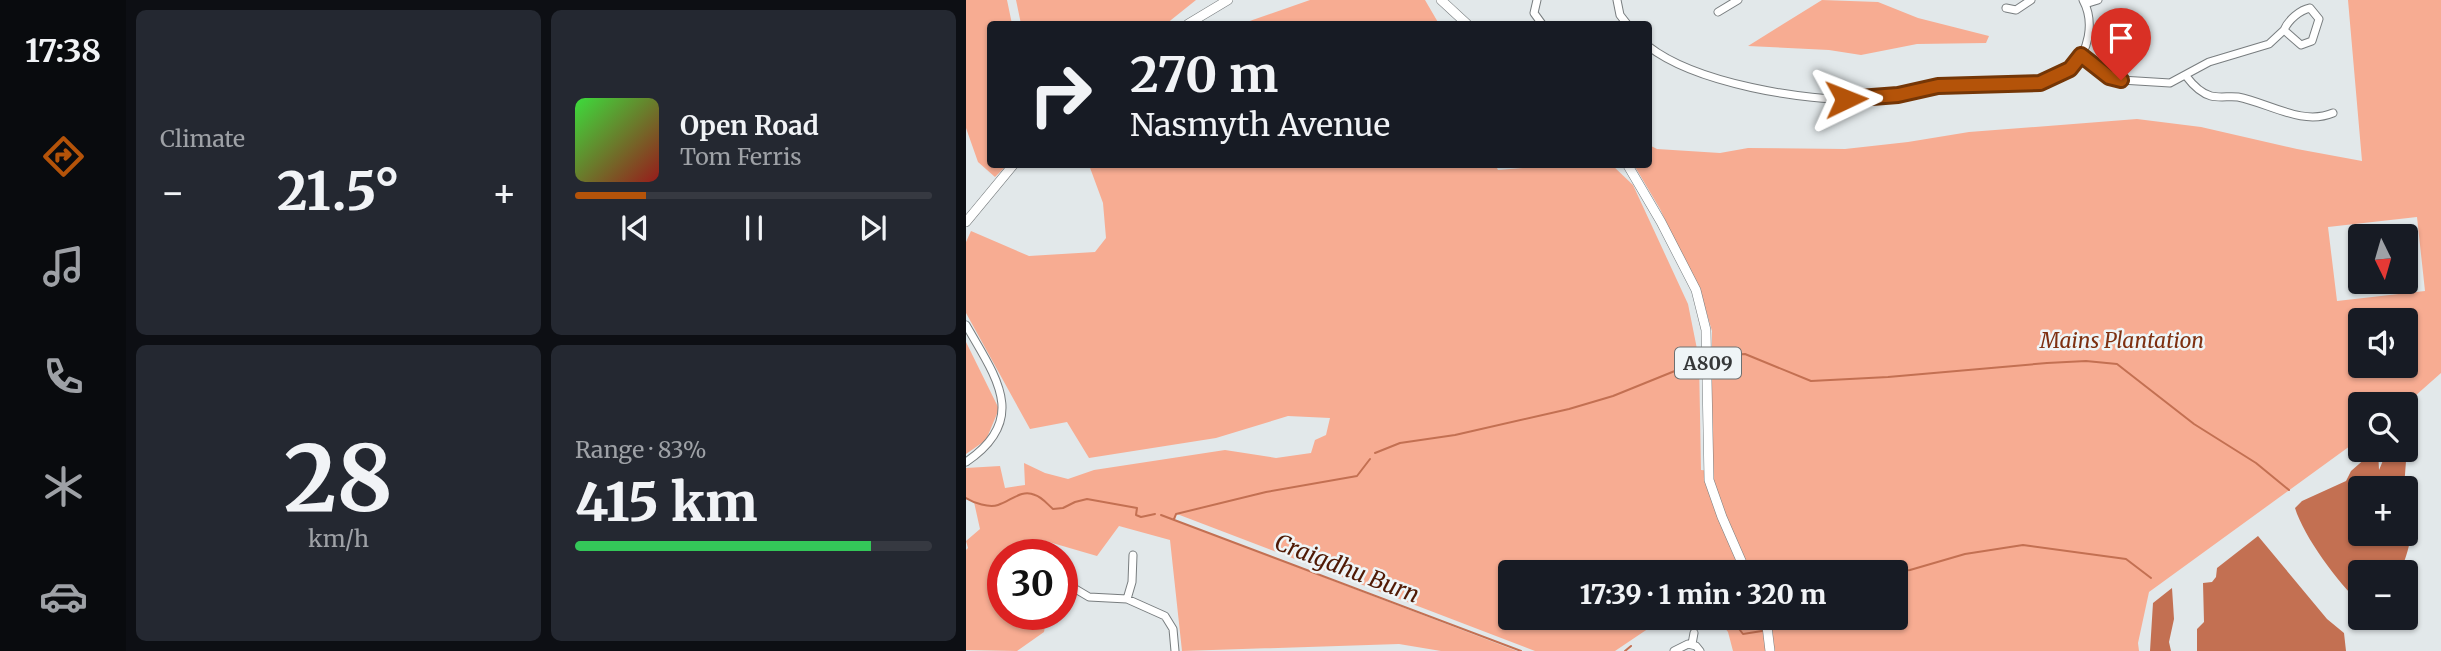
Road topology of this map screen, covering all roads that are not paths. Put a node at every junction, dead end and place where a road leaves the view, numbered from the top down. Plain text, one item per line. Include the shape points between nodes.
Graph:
1 (1228, 0) edge
2 (1441, 0) edge
3 (1537, 0) edge
4 (1617, 0) edge
5 (1738, 0) edge
6 (2031, 0) edge
7 (2098, 0) edge
8 (2084, 2) edge
9 (2007, 8) dead end
10 (2016, 10) junction
11 (1718, 12) dead end
12 (2019, 19) dead end
13 (1193, 21) edge
14 (1464, 21) edge
15 (1540, 21) edge
16 (1625, 21) edge
17 (2284, 30) junction
18 (1652, 49) edge
19 (2081, 55) junction
20 (2186, 76) junction
21 (2333, 113) dead end
22 (2324, 117) junction
23 (2327, 126) dead end
24 (1011, 168) edge
25 (1629, 168) edge
26 (966, 222) edge
27 (966, 325) edge
28 (967, 461) edge
29 (1133, 555) dead end
30 (1741, 560) edge
31 (1078, 590) edge
32 (1128, 599) junction
33 (1767, 630) edge
34 (1694, 633) dead end
35 (1692, 644) junction
36 (1175, 651) edge
37 (1674, 651) edge
38 (1700, 651) edge
39 (1770, 651) edge

1 - 13 main road
2 - 14 main road
3 - 15 street via 1534,13
4 - 16 street
5 - 11 street
6 - 10 street
7 - 8 street
8 - 19 street via 2089,28
9 - 10 street
10 - 12 street
17 - 17 street via 2303,10 2310,8 2319,19 2307,44 2301,45
17 - 20 street via 2269,44 2208,62
18 - 19 street via 1700,73 1749,86 1864,99 1938,86 2040,83 2070,69
19 - 20 street via 2109,77 2121,80 2170,83
20 - 22 street via 2211,96
21 - 22 street
22 - 23 street
24 - 26 main road
25 - 30 main road, A809 via 1696,290 1706,330 1709,480
27 - 28 street via 997,381 1003,408 990,443
29 - 32 street
31 - 32 street via 1089,597
32 - 36 street via 1169,620
33 - 39 main road
34 - 35 street
35 - 37 street
35 - 38 street

